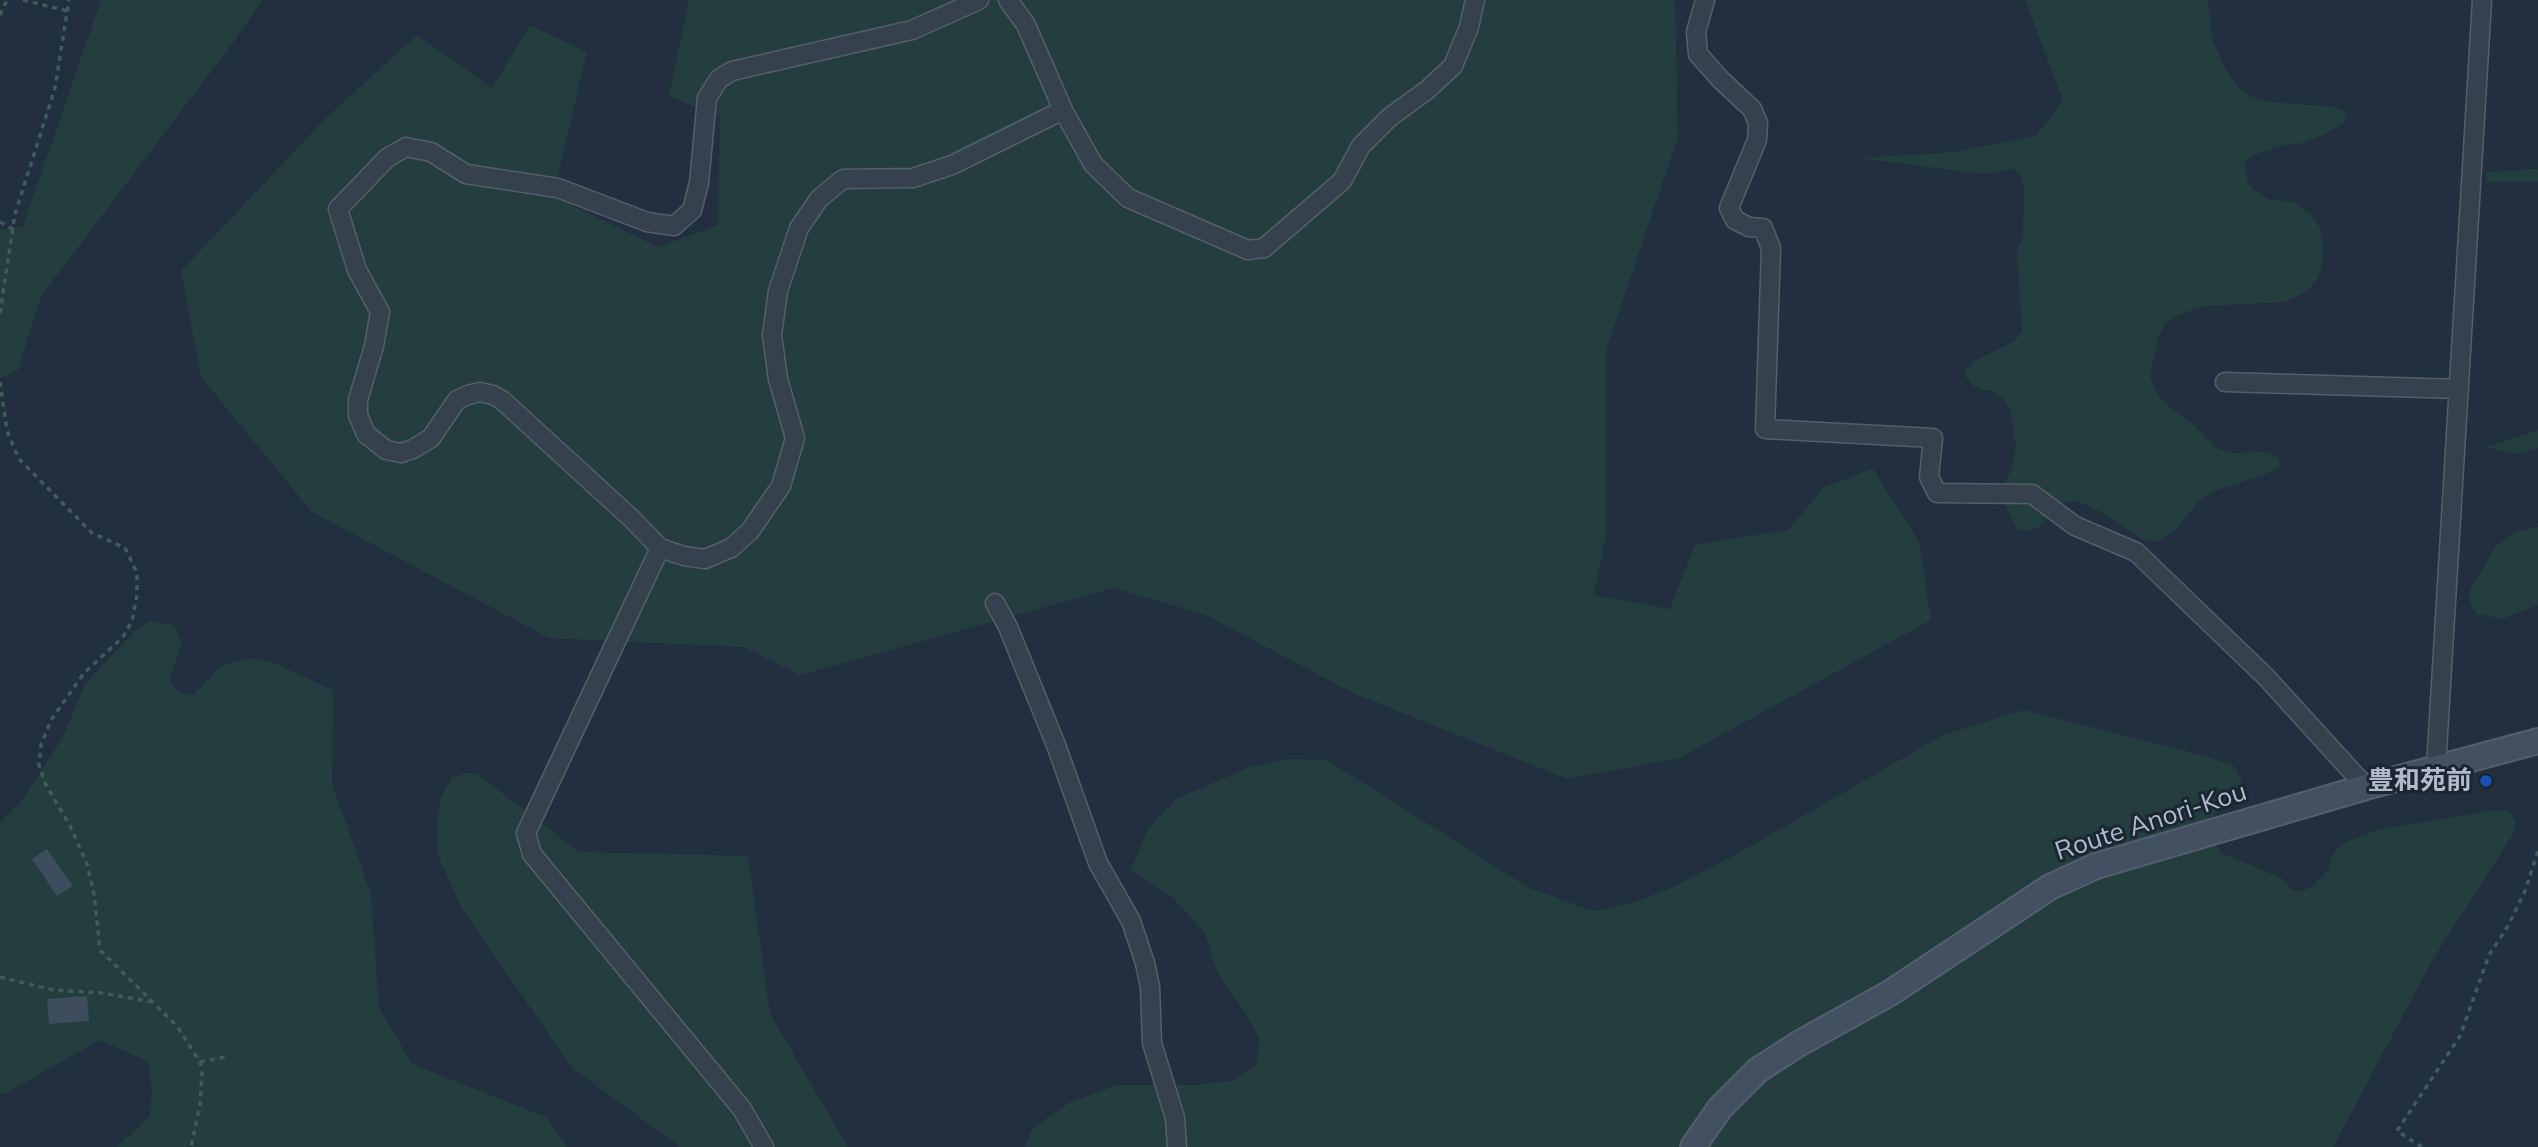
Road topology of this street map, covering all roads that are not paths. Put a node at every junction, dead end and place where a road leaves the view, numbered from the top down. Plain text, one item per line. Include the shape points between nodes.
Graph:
1 (979, 0) edge
2 (1008, 0) edge
3 (1475, 0) edge
4 (1705, 0) edge
5 (2482, 0) edge
6 (1063, 110) junction
7 (2225, 382) dead end
8 (2459, 389) junction
9 (660, 548) junction
10 (995, 603) dead end
11 (2538, 741) edge
12 (2436, 768) junction
13 (2366, 787) junction
14 (764, 1147) edge
15 (1177, 1147) edge
16 (1693, 1147) edge

1 - 9 street via 912,30 732,71 719,79 707,99 692,210 674,226 647,222 558,188 466,174 431,152 406,148 387,158 338,209 357,270 380,312 358,401 366,434 387,450 401,453 432,438 457,400 480,392 493,395
2 - 6 street via 1026,25
3 - 6 street via 1453,66 1390,117 1362,146 1342,181 1264,248 1248,250 1128,198 1093,164
4 - 13 street via 1696,32 1698,54 1752,109 1758,123 1730,208 1735,220 1763,228 1771,248 1765,429 1933,438 1929,477 1937,493 2032,494 2075,526 2136,552 2266,677
5 - 8 street
6 - 9 street via 952,165 913,178 843,178 819,199 799,228 778,291 772,335 778,379 795,438 781,486 750,531 731,548 705,559
7 - 8 street
8 - 12 street
9 - 14 street via 526,833 532,853 742,1109
10 - 15 street via 1056,745 1098,863 1131,920 1150,987 1152,1043 1175,1118
11 - 12 main road, Route Anori-Kou
12 - 13 main road, Route Anori-Kou
13 - 16 main road, Route Anori-Kou via 2096,866 2050,887 1890,993 1758,1070 1720,1108

